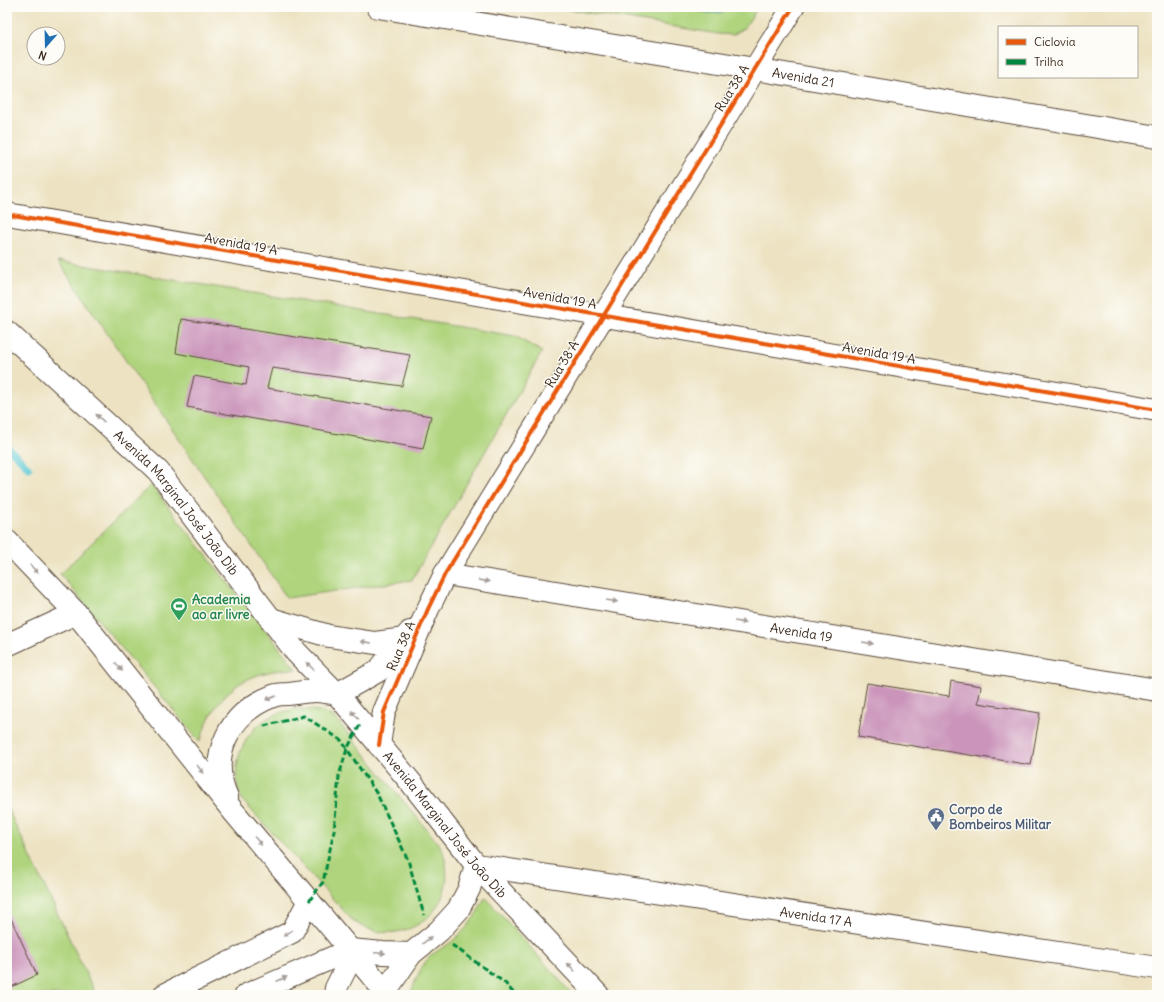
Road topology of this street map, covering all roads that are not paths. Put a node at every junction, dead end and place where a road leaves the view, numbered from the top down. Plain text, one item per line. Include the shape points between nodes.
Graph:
1 (378, 7) edge
2 (793, 7) edge
3 (755, 69) junction
4 (1157, 137) edge
5 (7, 214) edge
6 (603, 316) junction
7 (7, 332) edge
8 (1157, 410) edge
9 (7, 541) edge
10 (445, 574) junction
11 (428, 609) junction
12 (76, 613) junction
13 (271, 619) junction
14 (405, 639) junction
15 (7, 645) edge
16 (1157, 690) edge
17 (337, 694) junction
18 (379, 745) junction
19 (233, 811) junction
20 (476, 865) junction
21 (309, 901) junction
22 (351, 952) junction
23 (411, 954) junction
24 (1157, 968) edge
25 (386, 994) edge
26 (164, 995) edge
27 (246, 995) edge
28 (335, 995) edge
29 (598, 995) edge

1 - 3 street, Avenida 21
2 - 3 street, Rua 38 A
3 - 4 street, Avenida 21
3 - 6 street, Rua 38 A
5 - 6 street, Avenida 19 A
6 - 8 street, Avenida 19 A
6 - 10 street, Rua 38 A
13 -> 7 street, Avenida Marginal José João Dib via 158,472
9 -> 12 street
10 - 11 street, Rua 38 A
10 -> 16 street, Avenida 19
11 - 14 street, Rua 38 A
11 - 18 street, Rua 38 A via 384,712
12 - 15 street
12 -> 19 street
14 -> 13 street via 375,643 329,636
17 -> 13 street, Avenida Marginal José João Dib via 296,652
14 - 17 street, Rua 38 A via 378,671
18 -> 17 street, Avenida Marginal José João Dib
17 -> 19 street via 316,691 274,695 237,719 225,738 218,765 223,788
18 - 20 street, Avenida Marginal José João Dib
19 -> 21 street
23 -> 20 street via 439,931 458,910 469,889
20 - 24 street, Avenida 17 A
29 -> 20 street, Avenida Marginal José João Dib
21 - 22 street
21 -> 26 street via 292,932
22 -> 23 street
22 - 25 street
27 -> 22 street
22 - 28 street
23 - 25 street

